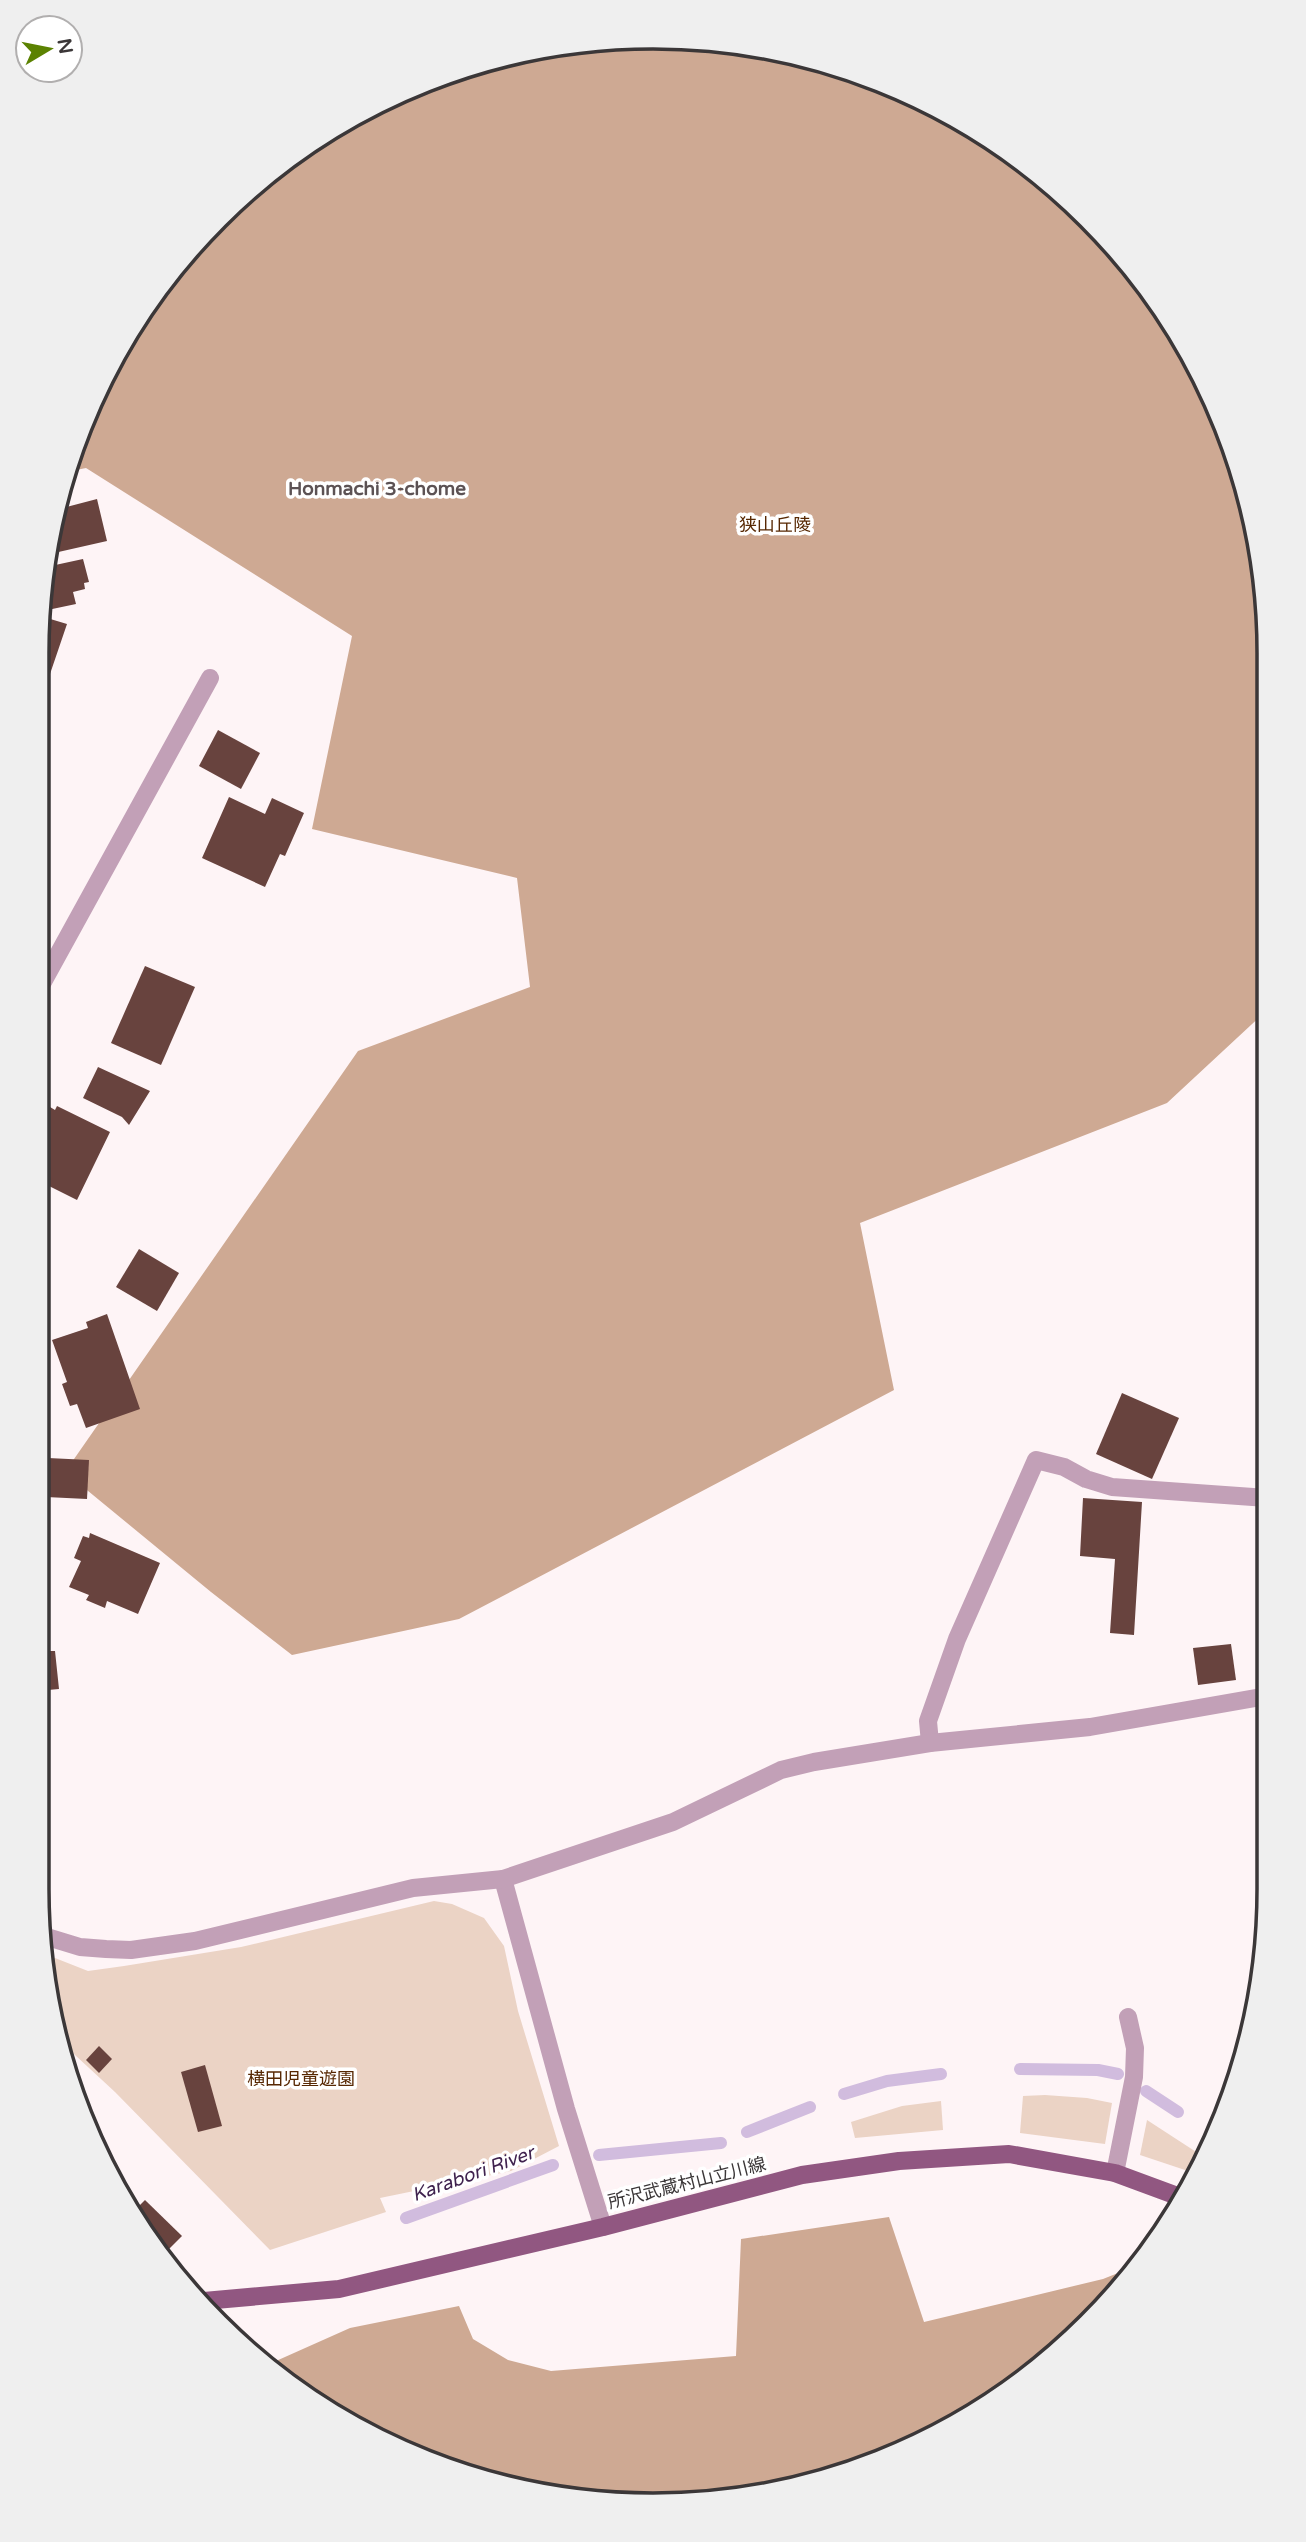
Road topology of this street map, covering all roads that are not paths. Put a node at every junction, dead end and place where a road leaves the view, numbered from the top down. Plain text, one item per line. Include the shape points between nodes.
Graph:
1 (210, 678) dead end
2 (49, 971) edge
3 (1257, 1497) edge
4 (1257, 1698) edge
5 (930, 1743) junction
6 (503, 1879) junction
7 (51, 1938) edge
8 (1128, 2017) dead end
9 (1115, 2173) junction
10 (1174, 2195) edge
11 (603, 2227) junction
12 (211, 2300) edge

1 - 2 street
3 - 5 street via 1112,1488 1036,1460 957,1639 928,1721
4 - 5 street via 1090,1727
5 - 6 street via 781,1770 673,1822
6 - 7 street via 413,1888 195,1941 144,1948 106,1950
6 - 11 street
8 - 9 street via 1135,2048 1134,2077
9 - 10 main road, 所沢武蔵村山立川線
9 - 11 main road, 所沢武蔵村山立川線 via 1009,2154 899,2161 802,2175
11 - 12 main road, 所沢武蔵村山立川線 via 339,2289

